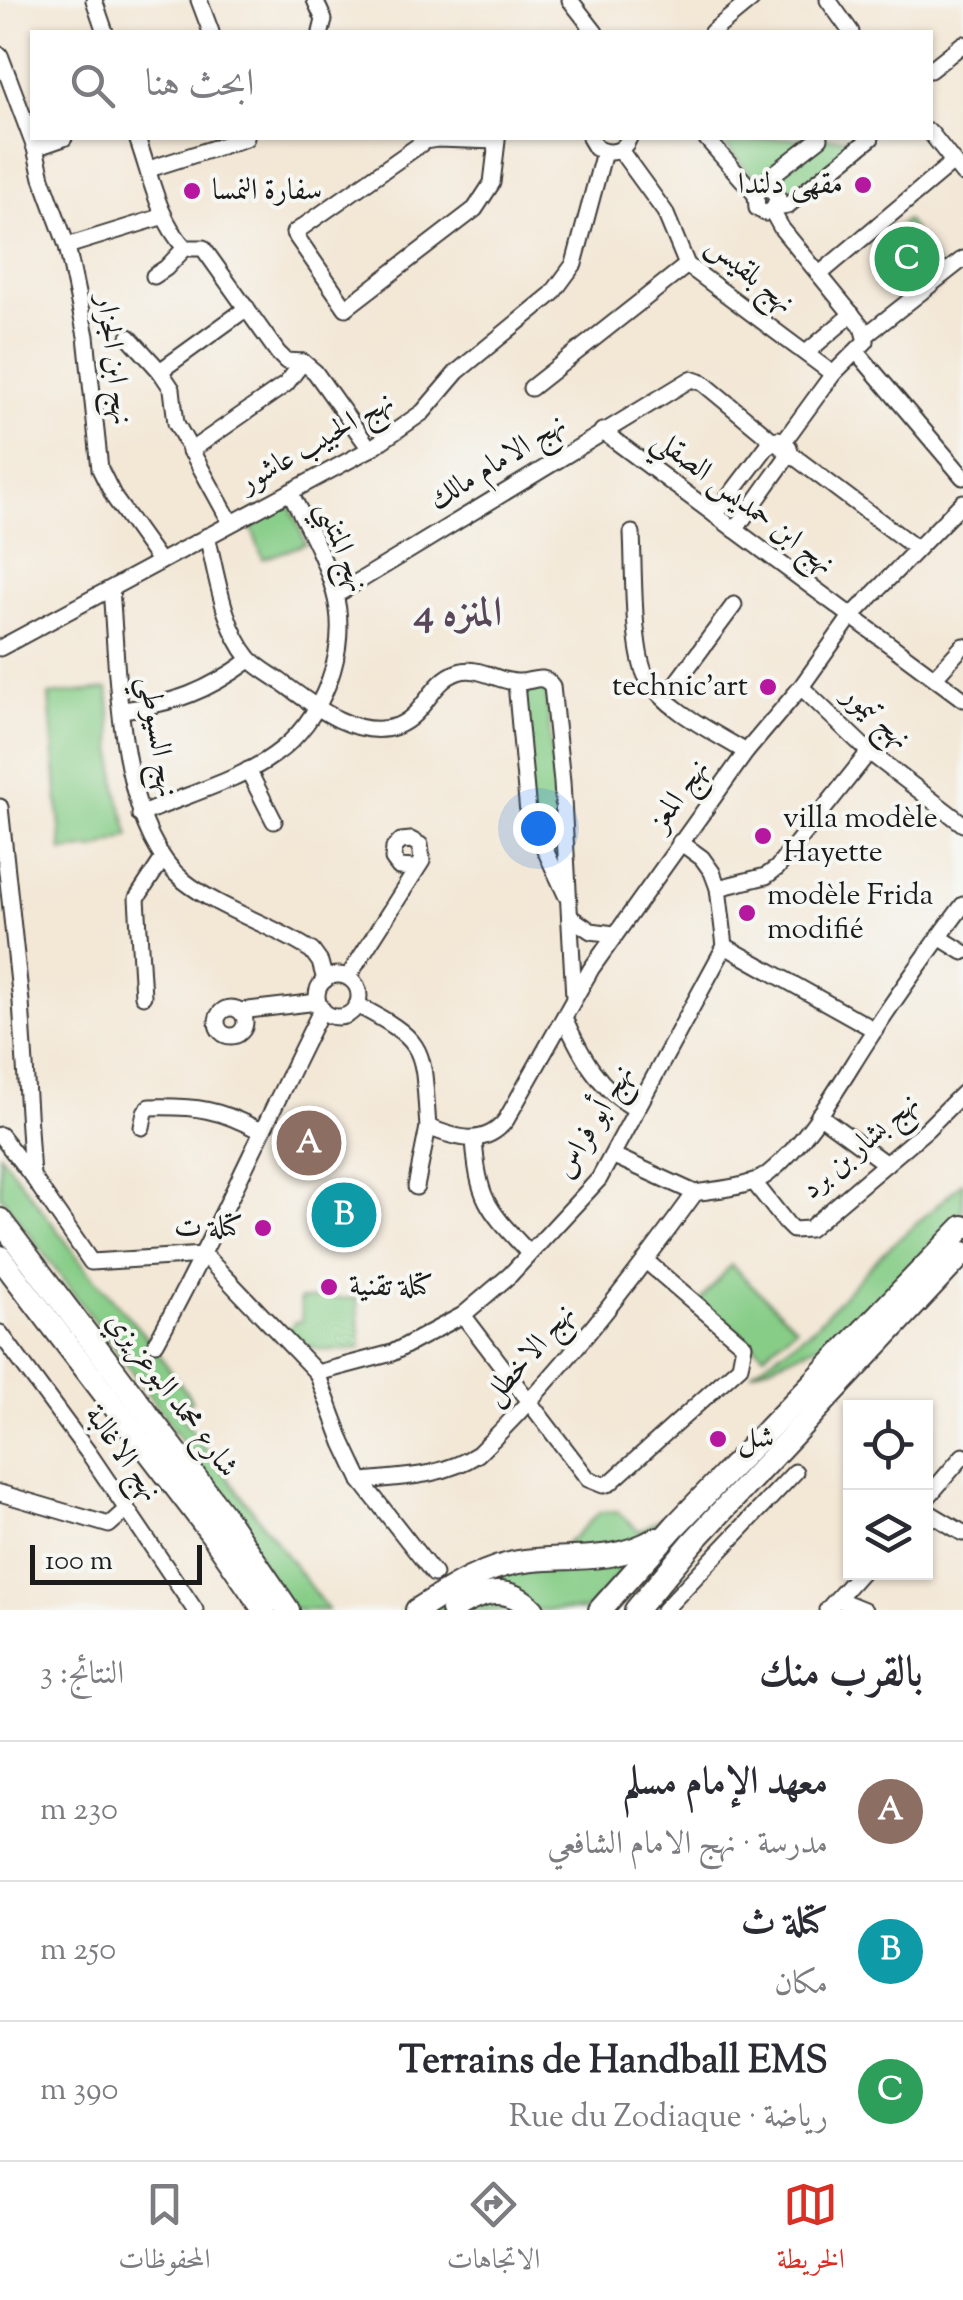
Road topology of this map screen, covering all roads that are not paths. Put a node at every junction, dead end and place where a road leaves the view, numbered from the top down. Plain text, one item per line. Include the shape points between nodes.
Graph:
1 (94, 0) edge
2 (200, 0) edge
3 (315, 0) edge
4 (570, 0) edge
5 (751, 0) edge
6 (828, 0) edge
7 (103, 30) edge
8 (210, 30) edge
9 (322, 30) edge
10 (593, 30) edge
11 (714, 30) edge
12 (845, 30) edge
13 (963, 44) edge
14 (0, 56) edge
15 (933, 68) edge
16 (30, 135) edge
17 (933, 136) edge
18 (32, 140) edge
19 (58, 140) edge
20 (139, 140) edge
21 (240, 140) edge
22 (432, 140) edge
23 (497, 140) edge
24 (591, 140) edge
25 (710, 140) edge
26 (817, 140) edge
27 (868, 140) edge
28 (618, 146) edge
29 (35, 148) junction
30 (958, 168) edge
31 (149, 169) junction
32 (760, 192) junction
33 (774, 210) junction
34 (162, 217) junction
35 (67, 246) junction
36 (185, 248) junction
37 (963, 259) edge
38 (687, 266) junction
39 (821, 273) junction
40 (154, 276) dead end
41 (247, 308) junction
42 (852, 314) junction
43 (865, 336) junction
44 (129, 337) dead end
45 (857, 352) junction
46 (806, 354) junction
47 (303, 362) junction
48 (160, 370) junction
49 (833, 374) junction
50 (531, 388) dead end
51 (602, 431) junction
52 (783, 443) junction
53 (370, 449) junction
54 (190, 450) junction
55 (963, 477) edge
56 (290, 492) junction
57 (963, 502) edge
58 (714, 515) junction
59 (230, 523) junction
60 (735, 530) junction
61 (632, 533) dead end
62 (207, 536) junction
63 (917, 549) junction
64 (160, 562) junction
65 (111, 589) junction
66 (336, 595) junction
67 (734, 605) dead end
68 (850, 618) junction
69 (963, 646) edge
70 (0, 648) edge
71 (250, 660) junction
72 (935, 676) junction
73 (516, 683) junction
74 (801, 687) junction
75 (665, 698) junction
76 (963, 699) edge
77 (318, 708) junction
78 (122, 710) junction
79 (746, 752) junction
80 (868, 752) junction
81 (248, 770) junction
82 (0, 808) edge
83 (140, 814) junction
84 (274, 820) dead end
85 (963, 824) edge
86 (680, 842) junction
87 (162, 860) junction
88 (415, 868) dead end
89 (718, 888) junction
90 (963, 905) edge
91 (570, 910) junction
92 (614, 934) junction
93 (940, 936) junction
94 (725, 946) junction
95 (963, 952) edge
96 (348, 977) junction
97 (325, 980) junction
98 (142, 996) dead end
99 (574, 997) junction
100 (357, 1005) junction
101 (320, 1006) junction
102 (240, 1011) dead end
103 (564, 1018) junction
104 (874, 1030) junction
105 (963, 1093) edge
106 (636, 1109) junction
107 (819, 1115) junction
108 (142, 1127) dead end
109 (428, 1127) junction
110 (260, 1132) junction
111 (0, 1135) edge
112 (474, 1138) junction
113 (614, 1156) junction
114 (886, 1164) junction
115 (32, 1176) junction
116 (753, 1181) junction
117 (416, 1188) dead end
118 (695, 1194) junction
119 (0, 1220) edge
120 (963, 1227) edge
121 (529, 1253) junction
122 (963, 1253) edge
123 (204, 1255) junction
124 (0, 1256) edge
125 (646, 1261) junction
126 (463, 1315) junction
127 (0, 1333) edge
128 (156, 1343) dead end
129 (317, 1373) junction
130 (526, 1402) junction
131 (963, 1456) edge
132 (794, 1472) dead end
133 (361, 1480) junction
134 (933, 1491) edge
135 (0, 1493) edge
136 (127, 1509) junction
137 (933, 1516) edge
138 (215, 1521) junction
139 (675, 1526) junction
140 (963, 1532) edge
141 (578, 1560) junction
142 (434, 1574) dead end
143 (855, 1580) edge
144 (615, 1600) edge
145 (832, 1605) edge
146 (667, 1609) edge
147 (195, 1610) edge
148 (248, 1610) edge
149 (264, 1610) edge
150 (288, 1610) edge
151 (306, 1610) edge
152 (418, 1610) edge
153 (452, 1610) edge
154 (533, 1610) edge
155 (600, 1610) edge
156 (636, 1610) edge
157 (864, 1610) edge

1 - 7 street
2 - 8 street
3 - 9 street
4 - 10 street
5 - 11 street
6 - 12 street
13 - 15 street
14 - 16 street, نهج ابن الجزار
17 - 30 street
18 - 29 street, نهج ابن الجزار
19 - 29 street
20 - 31 street
21 - 31 street
22 - 23 street via 294,233 346,308 476,209 492,183
24 - 28 street, نهج بلقيس via 596,148
25 - 32 street
26 - 32 street
27 - 33 street
28 - 38 street, نهج بلقيس via 665,212
28 - 53 street, نهج الحبيب عاشور via 565,280 457,372 423,412
29 - 35 street, نهج ابن الجزار
30 - 39 street
31 - 34 street
32 - 33 street via 776,194
33 - 39 street
34 - 35 street
34 - 36 street
35 - 64 street, نهج ابن الجزار via 86,336 100,469
36 - 40 street
36 - 41 street via 203,248
37 - 43 street
38 - 46 street, نهج بلقيس
38 - 50 street
39 - 42 street
41 - 47 street via 286,361
41 - 48 street
42 - 43 street
42 - 46 street
43 - 45 street
44 - 48 street
45 - 49 street
45 - 55 street
46 - 49 street, نهج بلقيس
47 - 53 street
47 - 54 street via 286,384
48 - 54 street via 174,393 173,414
49 - 52 street
51 - 52 street, نهج الامام مالك via 690,380
51 - 58 street, نهج ابن حمديس الصقلي
51 - 66 street, نهج الامام مالك
52 - 58 street
52 - 60 street
52 - 63 street
53 - 56 street, نهج الحبيب عاشور
54 - 59 street
56 - 59 street, نهج الحبيب عاشور
56 - 66 street, نهج المتنبي
57 - 63 street, نهج المعز
58 - 60 street, نهج ابن حمديس الصقلي
59 - 62 street, نهج الحبيب عاشور
60 - 68 street, نهج ابن حمديس الصقلي
61 - 75 street via 641,666
62 - 64 street, نهج الحبيب عاشور
62 - 71 street via 234,631
63 - 68 street, نهج المعز
64 - 65 street, نهج الحبيب عاشور
65 - 70 street, نهج الحبيب عاشور
65 - 78 street, نهج السيوطي
66 - 77 street, نهج المتنبي via 335,656
67 - 75 street
68 - 72 street, نهج ابن حمديس الصقلي
68 - 74 street, نهج المعز
69 - 72 street
71 - 77 street
71 - 78 street via 192,696
72 - 76 street, نهج ابن حمديس الصقلي
73 - 77 street via 456,672 414,717 393,728 348,724
73 - 91 street via 528,813
73 - 91 street via 542,678 552,686
74 - 79 street, نهج المعز
74 - 80 street, نهج تيمور
75 - 79 street
77 - 81 street, نهج المتنبي via 274,755
78 - 83 street, نهج السيوطي
79 - 86 street, نهج المعز
80 - 85 street, نهج تيمور
80 - 89 street via 776,868
81 - 83 street, نهج المتنبي
81 - 84 street
82 - 115 street
83 - 87 street, نهج السيوطي
86 - 89 street via 702,858
86 - 92 street, نهج المعز
87 - 97 street, نهج السيوطي via 198,891 312,951
87 - 98 street via 137,898
88 - 96 street
89 - 94 street
90 - 93 street
91 - 92 street via 600,934
91 - 99 street
92 - 99 street, نهج المعز
93 - 95 street
93 - 104 street
94 - 104 street
94 - 106 street, نهج أبو فراس
96 - 97 street
96 - 100 street via 358,989
97 - 101 street
99 - 103 street, نهج المعز
100 - 101 street via 337,1017
100 - 109 street via 414,1041
101 - 102 street
101 - 110 street
103 - 106 street via 592,1072
103 - 112 street, نهج المعز via 500,1128
104 - 107 street
105 - 114 street, نهج بشار بن برد
106 - 113 street, نهج أبو فراس
107 - 114 street
107 - 116 street via 766,1176
108 - 110 street via 150,1107 197,1106
109 - 112 street
109 - 117 street
110 - 123 street
111 - 115 street
112 - 121 street via 484,1202
113 - 118 street
113 - 121 street, نهج أبو فراس
114 - 116 street, نهج بشار بن برد via 802,1231 787,1224
115 - 123 street via 91,1262
116 - 118 street
118 - 125 street, نهج الاخطل
119 - 138 highway, شارع محمد البوعزيزي
120 - 139 highway
121 - 126 street, نهج أبو فراس
122 - 156 highway
123 - 128 street
123 - 129 street
124 - 138 highway, شارع محمد البوعزيزي
125 - 130 street, نهج الاخطل
125 - 130 street via 744,1345 740,1366 604,1485 588,1480
126 - 129 street, نهج أبو فراس via 392,1353
126 - 130 street
127 - 136 street, نهج الاغالبة
129 - 133 street
130 - 133 street, نهج الاخطل via 459,1466
131 - 134 street
132 - 146 street
133 - 142 street
135 - 136 street via 109,1525
136 - 147 street, نهج الاغالبة
137 - 140 street
138 - 148 highway via 216,1553
138 - 149 highway, شارع محمد البوعزيزي
138 - 150 highway, شارع محمد البوعزيزي
138 - 151 highway via 248,1539
139 - 141 highway via 634,1550
139 - 144 highway
141 - 144 highway via 604,1570
141 - 152 highway via 526,1560 488,1570
143 - 145 street
144 - 155 highway
145 - 157 street
153 - 154 highway via 493,1591 509,1593

